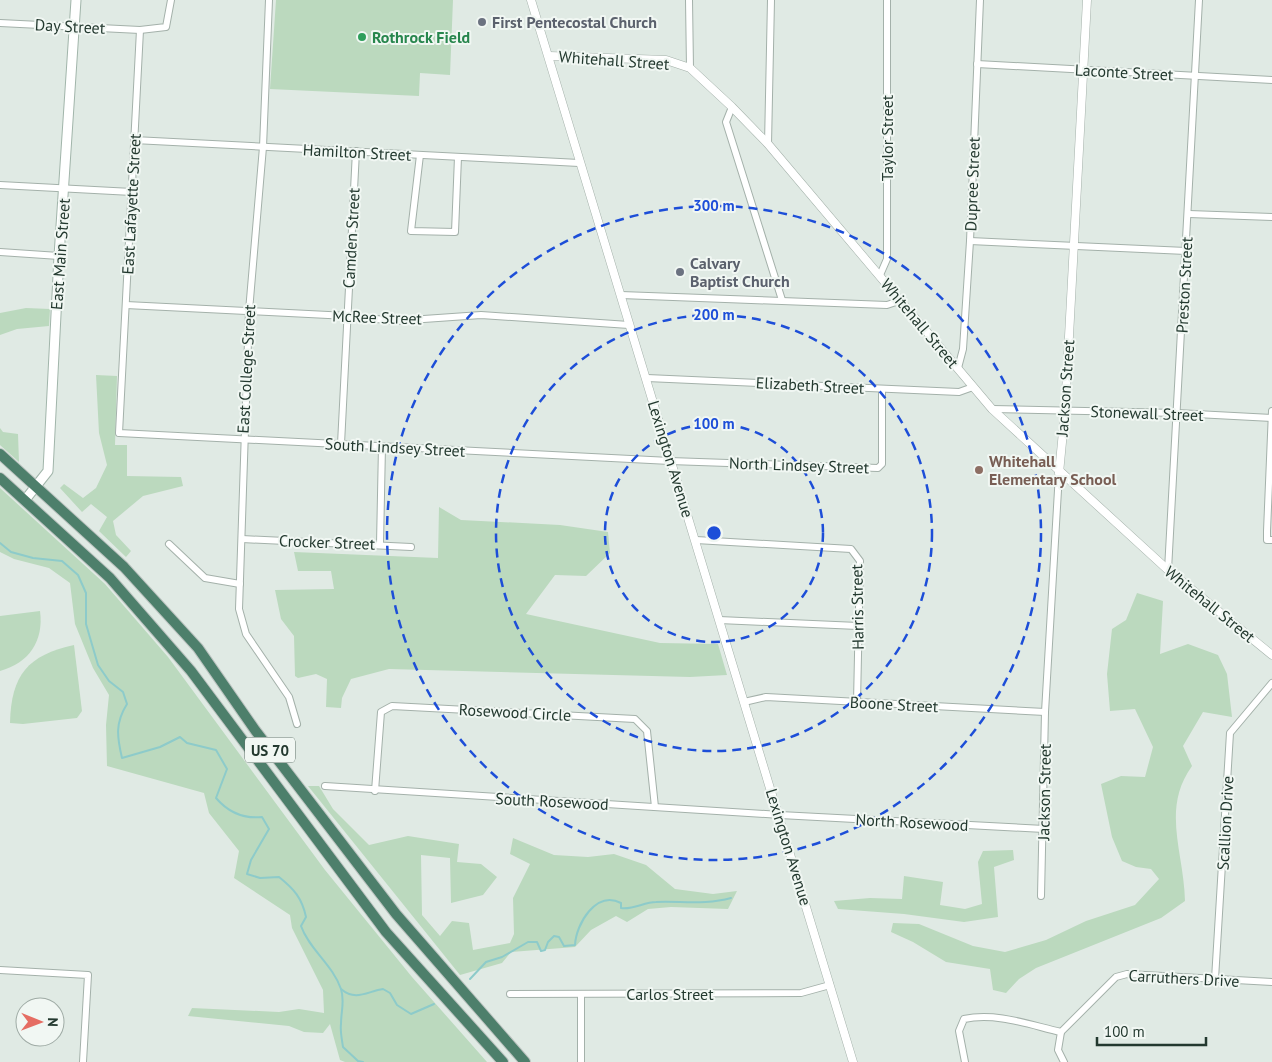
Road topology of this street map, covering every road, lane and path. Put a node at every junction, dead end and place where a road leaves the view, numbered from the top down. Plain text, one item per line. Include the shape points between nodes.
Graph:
1 (76, 0) edge
2 (171, 0) edge
3 (269, 0) edge
4 (532, 0) edge
5 (689, 0) edge
6 (770, 0) edge
7 (887, 0) edge
8 (980, 0) edge
9 (1087, 0) edge
10 (1199, 0) edge
11 (0, 23) edge
12 (73, 26) junction
13 (140, 30) junction
14 (549, 56) junction
15 (977, 64) junction
16 (690, 68) junction
17 (1083, 70) junction
18 (1196, 76) junction
19 (1272, 80) edge
20 (732, 106) junction
21 (134, 140) junction
22 (768, 144) junction
23 (263, 147) junction
24 (356, 152) junction
25 (420, 155) junction
26 (458, 157) junction
27 (580, 163) junction
28 (0, 185) edge
29 (64, 188) junction
30 (132, 192) junction
31 (1189, 214) junction
32 (1272, 217) edge
33 (970, 241) junction
34 (1074, 246) junction
35 (1186, 251) junction
36 (0, 252) edge
37 (59, 256) junction
38 (880, 275) junction
39 (621, 296) junction
40 (782, 300) junction
41 (899, 301) junction
42 (126, 304) junction
43 (249, 311) junction
44 (348, 316) junction
45 (629, 324) junction
46 (958, 368) junction
47 (646, 378) junction
48 (973, 387) junction
49 (882, 388) junction
50 (992, 409) junction
51 (1065, 411) junction
52 (1272, 411) edge
53 (1177, 413) junction
54 (1272, 418) edge
55 (120, 433) joint
56 (243, 439) junction
57 (341, 444) junction
58 (382, 446) junction
59 (0, 454) edge
60 (670, 461) junction
61 (1059, 473) junction
62 (0, 478) edge
63 (36, 487) junction
64 (25, 500) junction
65 (242, 539) junction
66 (696, 540) junction
67 (1269, 540) edge
68 (168, 544) dead end
69 (380, 544) junction
70 (411, 547) dead end
71 (1168, 570) junction
72 (240, 584) junction
73 (719, 620) junction
74 (858, 626) junction
75 (1272, 655) edge
76 (1272, 683) edge
77 (744, 702) junction
78 (857, 702) junction
79 (1045, 712) junction
80 (296, 724) dead end
81 (325, 786) dead end
82 (375, 790) junction
83 (655, 807) junction
84 (780, 815) junction
85 (1044, 828) junction
86 (1041, 896) dead end
87 (0, 970) edge
88 (1215, 980) junction
89 (1272, 982) edge
90 (830, 985) junction
91 (510, 994) dead end
92 (581, 994) junction
93 (1061, 1032) junction
94 (83, 1062) edge
95 (503, 1062) edge
96 (525, 1062) edge
97 (581, 1062) edge
98 (853, 1062) edge
99 (965, 1062) edge
100 (1064, 1062) edge

1 - 12 main road, East Main Street
2 - 13 street via 166,27
3 - 23 street, East College Street
4 - 14 street, Lexington Avenue
5 - 16 street
6 - 22 street
7 - 38 street, Taylor Street via 887,259
8 - 15 street, Dupree Street
9 - 17 street, Jackson Street
10 - 18 street, Preston Street
11 - 12 street, Day Street
12 - 13 street, Day Street
12 - 29 main road, East Main Street
13 - 21 street, East Lafayette Street
14 - 16 street, Whitehall Street via 666,60
14 - 27 street, Lexington Avenue
15 - 17 street, Laconte Street
15 - 33 street, Dupree Street
16 - 20 street, Whitehall Street
17 - 18 street, Laconte Street
17 - 34 street, Jackson Street
18 - 19 street, Laconte Street
18 - 31 street, Preston Street
20 - 22 street, Whitehall Street
20 - 40 street via 726,122
21 - 23 street, Hamilton Street
21 - 30 street, East Lafayette Street
22 - 38 street, Whitehall Street
23 - 24 street, Hamilton Street
23 - 43 street, East College Street
24 - 25 street, Hamilton Street
24 - 44 street, Camden Street
25 - 26 street, Hamilton Street
25 - 26 street via 412,231 455,232
26 - 27 street, Hamilton Street
27 - 39 street, Lexington Avenue
28 - 29 street
29 - 30 street
29 - 37 main road, East Main Street
30 - 42 street, East Lafayette Street
31 - 32 street
31 - 35 street, Preston Street
33 - 34 street
33 - 46 street, Dupree Street via 963,349
34 - 35 street
34 - 51 street, Jackson Street
35 - 53 street, Preston Street
36 - 37 street
37 - 63 main road, East Main Street via 48,471
38 - 41 street, Whitehall Street
39 - 40 street
39 - 45 street, Lexington Avenue
40 - 41 street via 887,305
41 - 46 street, Whitehall Street
42 - 43 street, McRee Street
42 - 55 street, East Lafayette Street
43 - 44 street, McRee Street
43 - 56 street, East College Street
44 - 45 street, McRee Street via 394,321 481,315
44 - 57 street, Camden Street
45 - 47 street, Lexington Avenue
46 - 48 street, Whitehall Street
47 - 49 street, Elizabeth Street
47 - 60 street, Lexington Avenue
48 - 49 street, Elizabeth Street via 959,392
48 - 50 street, Whitehall Street
49 - 60 street, North Lindsey Street via 882,464 878,468
50 - 51 street, Stonewall Street
50 - 61 street, Whitehall Street
51 - 53 street, Stonewall Street
51 - 61 street, Jackson Street
52 - 54 street
53 - 54 street, Stonewall Street
53 - 71 street, Preston Street
54 - 67 street
55 - 56 street, South Lindsey Street
56 - 57 street, South Lindsey Street
56 - 65 street, East College Street
57 - 58 street, South Lindsey Street
58 - 60 street, South Lindsey Street
58 - 69 street
59 - 63 highway, US 70
60 - 66 street, Lexington Avenue
61 - 71 street, Whitehall Street
61 - 79 street, Jackson Street
62 - 64 highway, US 70
63 - 64 main road, East Main Street
63 - 96 highway, US 70 via 124,567 198,648 255,730 396,914
64 - 95 highway, US 70 via 110,578 191,671 386,932
65 - 69 street, Crocker Street
65 - 72 street, East College Street
66 - 73 street, Lexington Avenue
66 - 74 street, Harris Street via 851,549 860,561
68 - 72 street via 205,578
69 - 70 street, Crocker Street
71 - 75 street, Whitehall Street
72 - 80 street, East College Street via 239,610 246,634 289,697
73 - 74 street
73 - 77 street, Lexington Avenue
74 - 78 street, Harris Street
76 - 88 street, Scallion Drive via 1230,733
77 - 78 street, Boone Street via 766,697
77 - 84 street, Lexington Avenue
78 - 79 street, Boone Street
79 - 85 street, Jackson Street
81 - 82 street, South Rosewood
82 - 83 street, South Rosewood
82 - 83 street, Rosewood Circle via 381,712 392,706 635,718 647,731
83 - 84 street, South Rosewood
84 - 85 street, North Rosewood
84 - 90 street, Lexington Avenue
85 - 86 street, Jackson Street
87 - 94 street via 88,975
88 - 89 street, Carruthers Drive
88 - 93 street, Carruthers Drive via 1127,974 1116,977
90 - 92 street, Carlos Street via 801,993
90 - 98 street, Lexington Avenue
91 - 92 street, Carlos Street
92 - 97 street
93 - 99 street via 1004,1019 964,1019 959,1031
93 - 100 street via 1058,1050

